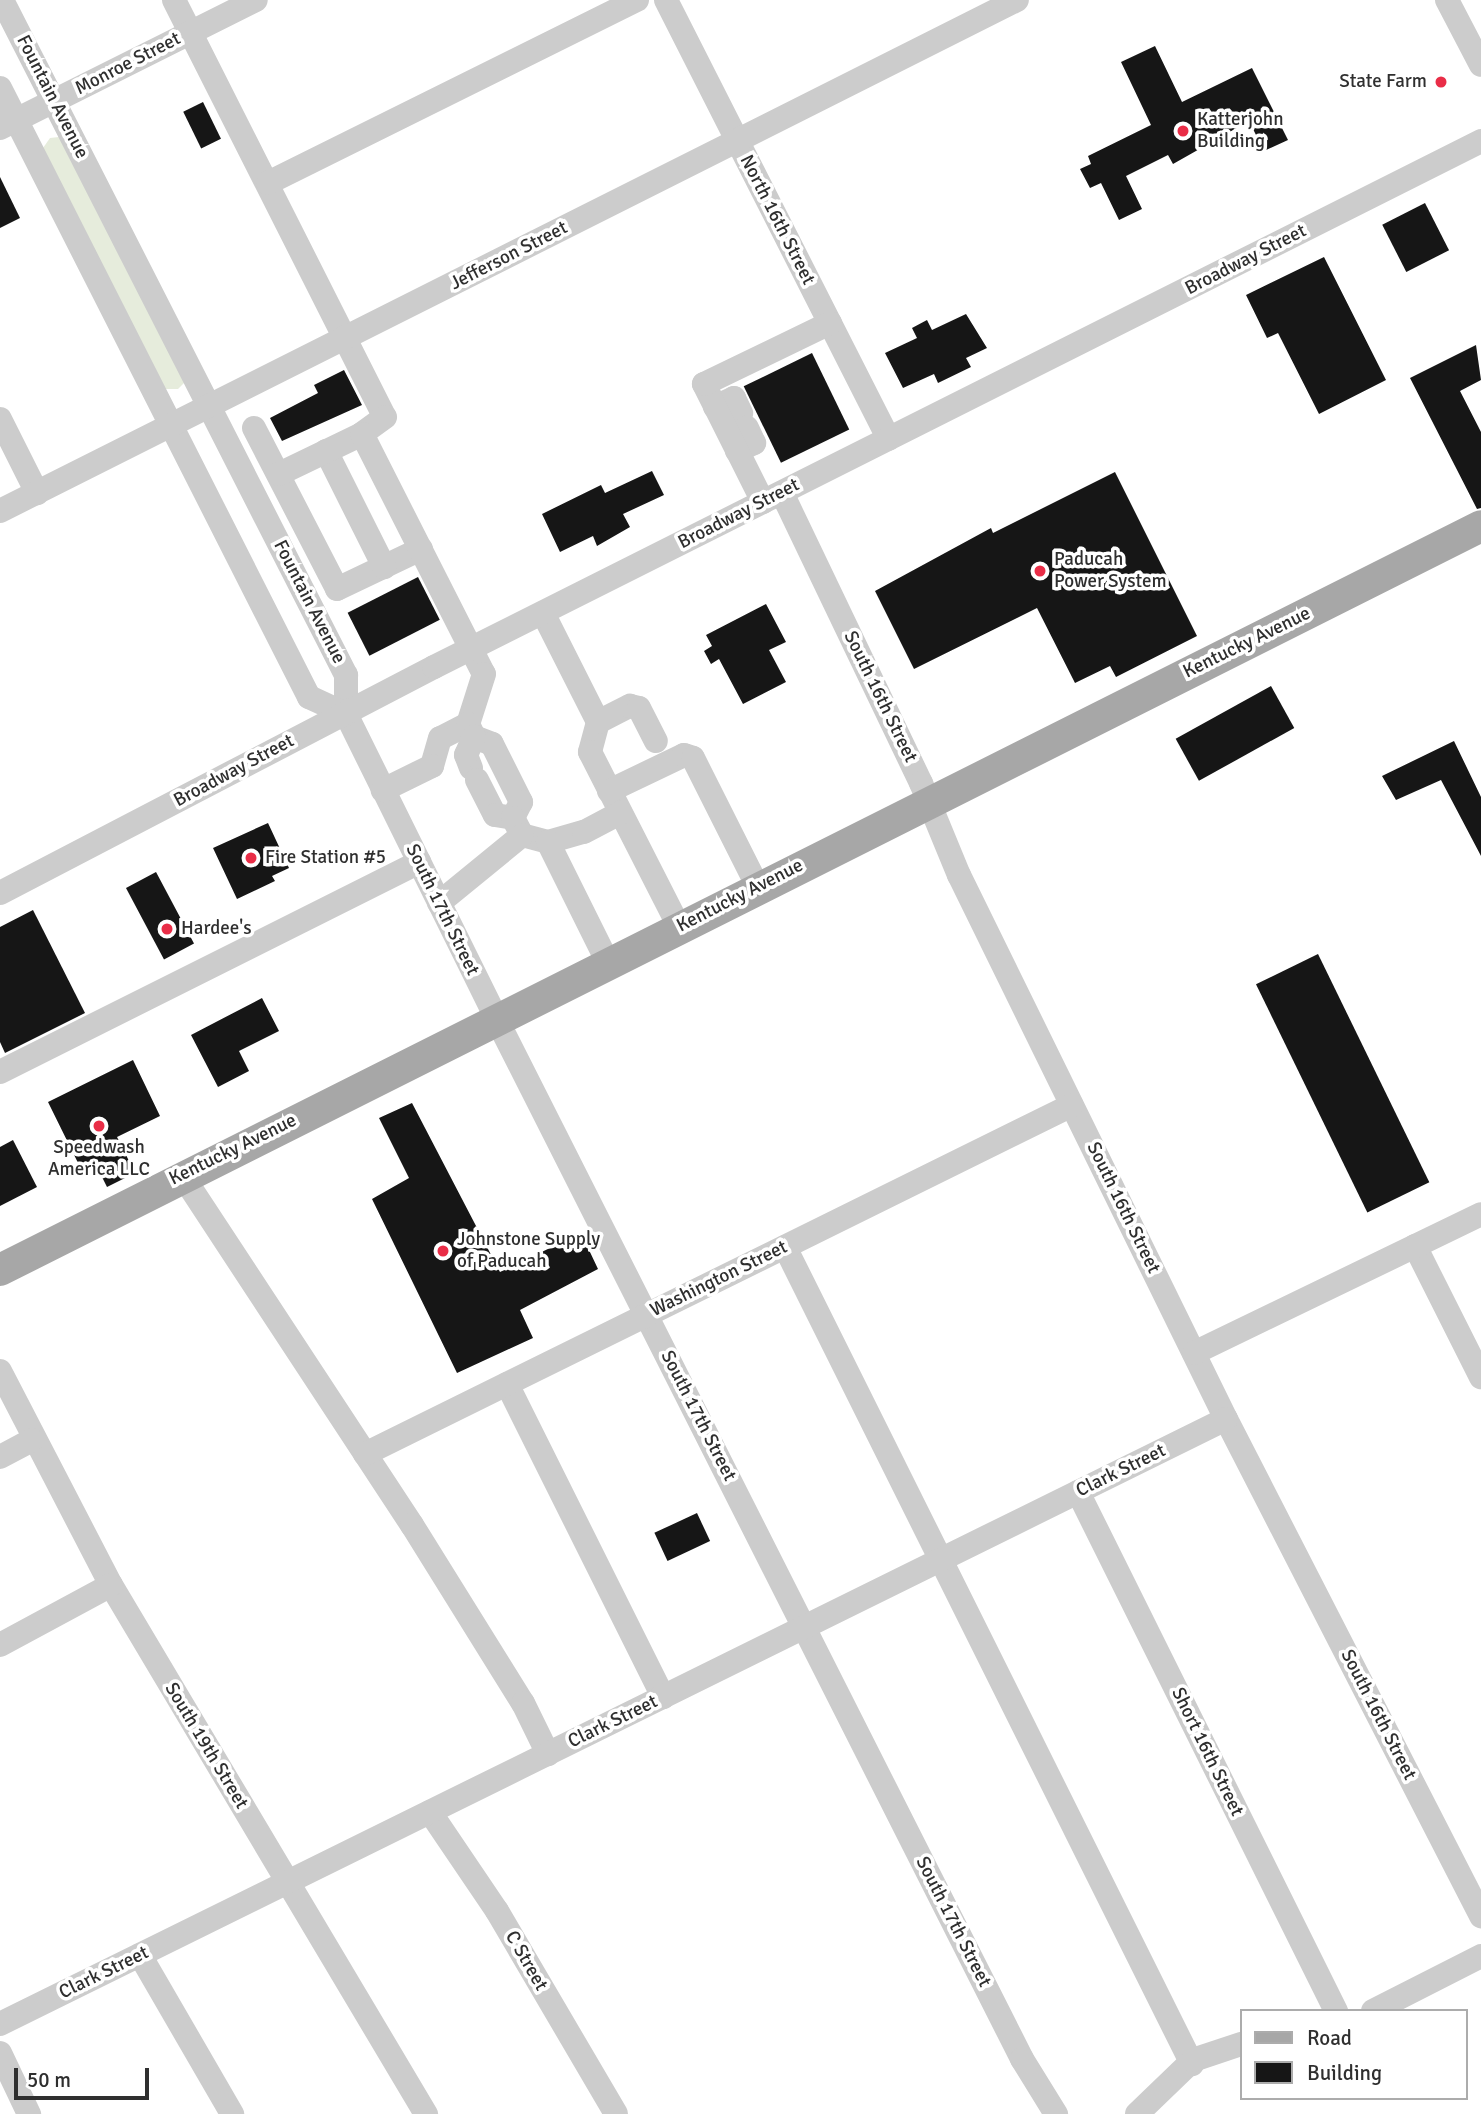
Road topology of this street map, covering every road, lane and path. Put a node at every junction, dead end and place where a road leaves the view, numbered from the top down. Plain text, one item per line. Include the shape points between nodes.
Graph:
1 (2, 0) edge
2 (174, 0) edge
3 (256, 0) edge
4 (637, 0) edge
5 (666, 0) edge
6 (1017, 0) edge
7 (1447, 0) edge
8 (191, 33) junction
9 (1481, 65) edge
10 (0, 88) edge
11 (55, 101) junction
12 (8, 124) edge
13 (737, 141) junction
14 (1481, 141) edge
15 (268, 183) junction
16 (830, 323) junction
17 (347, 338) junction
18 (209, 407) junction
19 (715, 407) junction
20 (0, 419) edge
21 (170, 427) junction
22 (362, 434) junction
23 (889, 439) junction
24 (326, 452) junction
25 (737, 452) junction
26 (235, 456) junction
27 (279, 474) junction
28 (37, 493) junction
29 (772, 497) junction
30 (292, 499) junction
31 (0, 511) edge
32 (264, 513) junction
33 (1481, 526) edge
34 (316, 547) junction
35 (421, 549) junction
36 (288, 561) junction
37 (384, 567) junction
38 (337, 589) junction
39 (310, 603) junction
40 (543, 612) junction
41 (473, 648) junction
42 (346, 714) junction
43 (598, 722) junction
44 (471, 731) junction
45 (656, 741) dead end
46 (383, 790) junction
47 (927, 801) junction
48 (614, 803) junction
49 (518, 826) junction
50 (548, 842) junction
51 (419, 862) junction
52 (758, 887) junction
53 (0, 893) edge
54 (439, 903) junction
55 (679, 927) junction
56 (608, 963) junction
57 (496, 1020) junction
58 (0, 1072) edge
59 (1072, 1105) junction
60 (182, 1175) junction
61 (1481, 1214) edge
62 (1415, 1246) junction
63 (785, 1247) junction
64 (0, 1270) edge
65 (647, 1315) junction
66 (1194, 1353) junction
67 (0, 1371) edge
68 (1481, 1377) edge
69 (507, 1384) junction
70 (1226, 1419) junction
71 (32, 1440) junction
72 (365, 1454) junction
73 (0, 1457) edge
74 (1078, 1492) junction
75 (941, 1560) junction
76 (111, 1585) junction
77 (804, 1627) junction
78 (0, 1645) edge
79 (663, 1697) junction
80 (548, 1754) junction
81 (430, 1812) junction
82 (287, 1883) junction
83 (1481, 1916) edge
84 (140, 1955) junction
85 (1481, 1956) edge
86 (1335, 2009) edge
87 (1377, 2009) edge
88 (0, 2024) edge
89 (1240, 2044) edge
90 (0, 2053) edge
91 (1192, 2064) junction
92 (29, 2114) edge
93 (232, 2114) edge
94 (426, 2114) edge
95 (616, 2114) edge
96 (1056, 2114) edge
97 (1137, 2114) edge

1 - 11 street, Fountain Avenue
2 - 8 street
3 - 8 street, Monroe Street
4 - 15 street
5 - 13 street, North 16th Street
6 - 13 street, Jefferson Street
7 - 9 street
8 - 11 street, Monroe Street
8 - 15 street
10 - 12 street
11 - 12 street, Monroe Street
11 - 18 street, Fountain Avenue
12 - 21 street
13 - 16 street, North 16th Street
13 - 17 street, Jefferson Street
14 - 23 street, Broadway Street
15 - 17 street
16 - 19 street via 704,384
16 - 23 street, North 16th Street
17 - 18 street, Jefferson Street
17 - 22 street via 385,417 383,424
18 - 21 street, Jefferson Street
18 - 26 street, Fountain Avenue
19 - 25 street, South 16th Street
19 - 25 street via 734,398 754,443
20 - 28 street
21 - 28 street, Jefferson Street
21 - 42 street via 309,697
22 - 24 street
22 - 35 street
23 - 29 street, Broadway Street
24 - 27 street
24 - 37 street
25 - 29 street, South 16th Street
26 - 27 street via 258,435
26 - 32 street, Fountain Avenue
27 - 30 street
28 - 31 street, Jefferson Street
29 - 40 street, Broadway Street
29 - 47 street, South 16th Street
30 - 32 street
30 - 34 street
32 - 36 street, Fountain Avenue
33 - 47 main road, Kentucky Avenue
34 - 36 street
34 - 38 street
35 - 37 street
35 - 41 street
36 - 39 street, Fountain Avenue
37 - 38 street
38 - 39 street
39 - 42 street, Fountain Avenue via 346,675
40 - 41 street, Broadway Street
40 - 43 street
41 - 42 street, Broadway Street
41 - 44 street via 484,674
42 - 46 street, South 17th Street
42 - 53 street, Broadway Street
43 - 45 street via 630,706 639,708
43 - 48 street via 590,752
44 - 46 street via 440,738 432,766
44 - 49 street via 492,744 504,767 521,802
44 - 49 street via 466,755 474,774 495,815
46 - 51 street, South 17th Street
47 - 52 main road, Kentucky Avenue
47 - 59 street, South 16th Street
48 - 50 street via 584,832
48 - 52 street via 684,755 693,758
48 - 55 street
49 - 50 street
49 - 54 street
50 - 56 street
51 - 54 street, South 17th Street
51 - 58 street
52 - 55 main road, Kentucky Avenue
54 - 57 street, South 17th Street
55 - 56 main road, Kentucky Avenue
56 - 57 main road, Kentucky Avenue
57 - 60 main road, Kentucky Avenue
57 - 65 street, South 17th Street
59 - 63 street, Washington Street
59 - 66 street, South 16th Street
60 - 64 main road, Kentucky Avenue
60 - 72 street
61 - 62 street
62 - 66 street
62 - 68 street
63 - 65 street, Washington Street
63 - 75 street
65 - 69 street, Washington Street
65 - 77 street, South 17th Street
66 - 70 street, South 16th Street
67 - 71 street, South 19th Street
69 - 72 street, Washington Street
69 - 79 street
70 - 74 street, Clark Street
70 - 83 street, South 16th Street
71 - 73 street
71 - 76 street, South 19th Street
72 - 80 street via 507,1677
74 - 75 street, Clark Street
74 - 86 street, Short 16th Street
75 - 77 street, Clark Street
75 - 91 street
76 - 78 street
76 - 82 street, South 19th Street
77 - 79 street, Clark Street
77 - 96 street, South 17th Street via 1022,2059
79 - 80 street, Clark Street
80 - 81 street, Clark Street
81 - 82 street, Clark Street
81 - 95 street, C Street via 497,1911
82 - 84 street, Clark Street
82 - 94 street, South 19th Street
84 - 88 street, Clark Street
84 - 93 street
85 - 87 street
89 - 91 street
90 - 92 street
91 - 97 street

